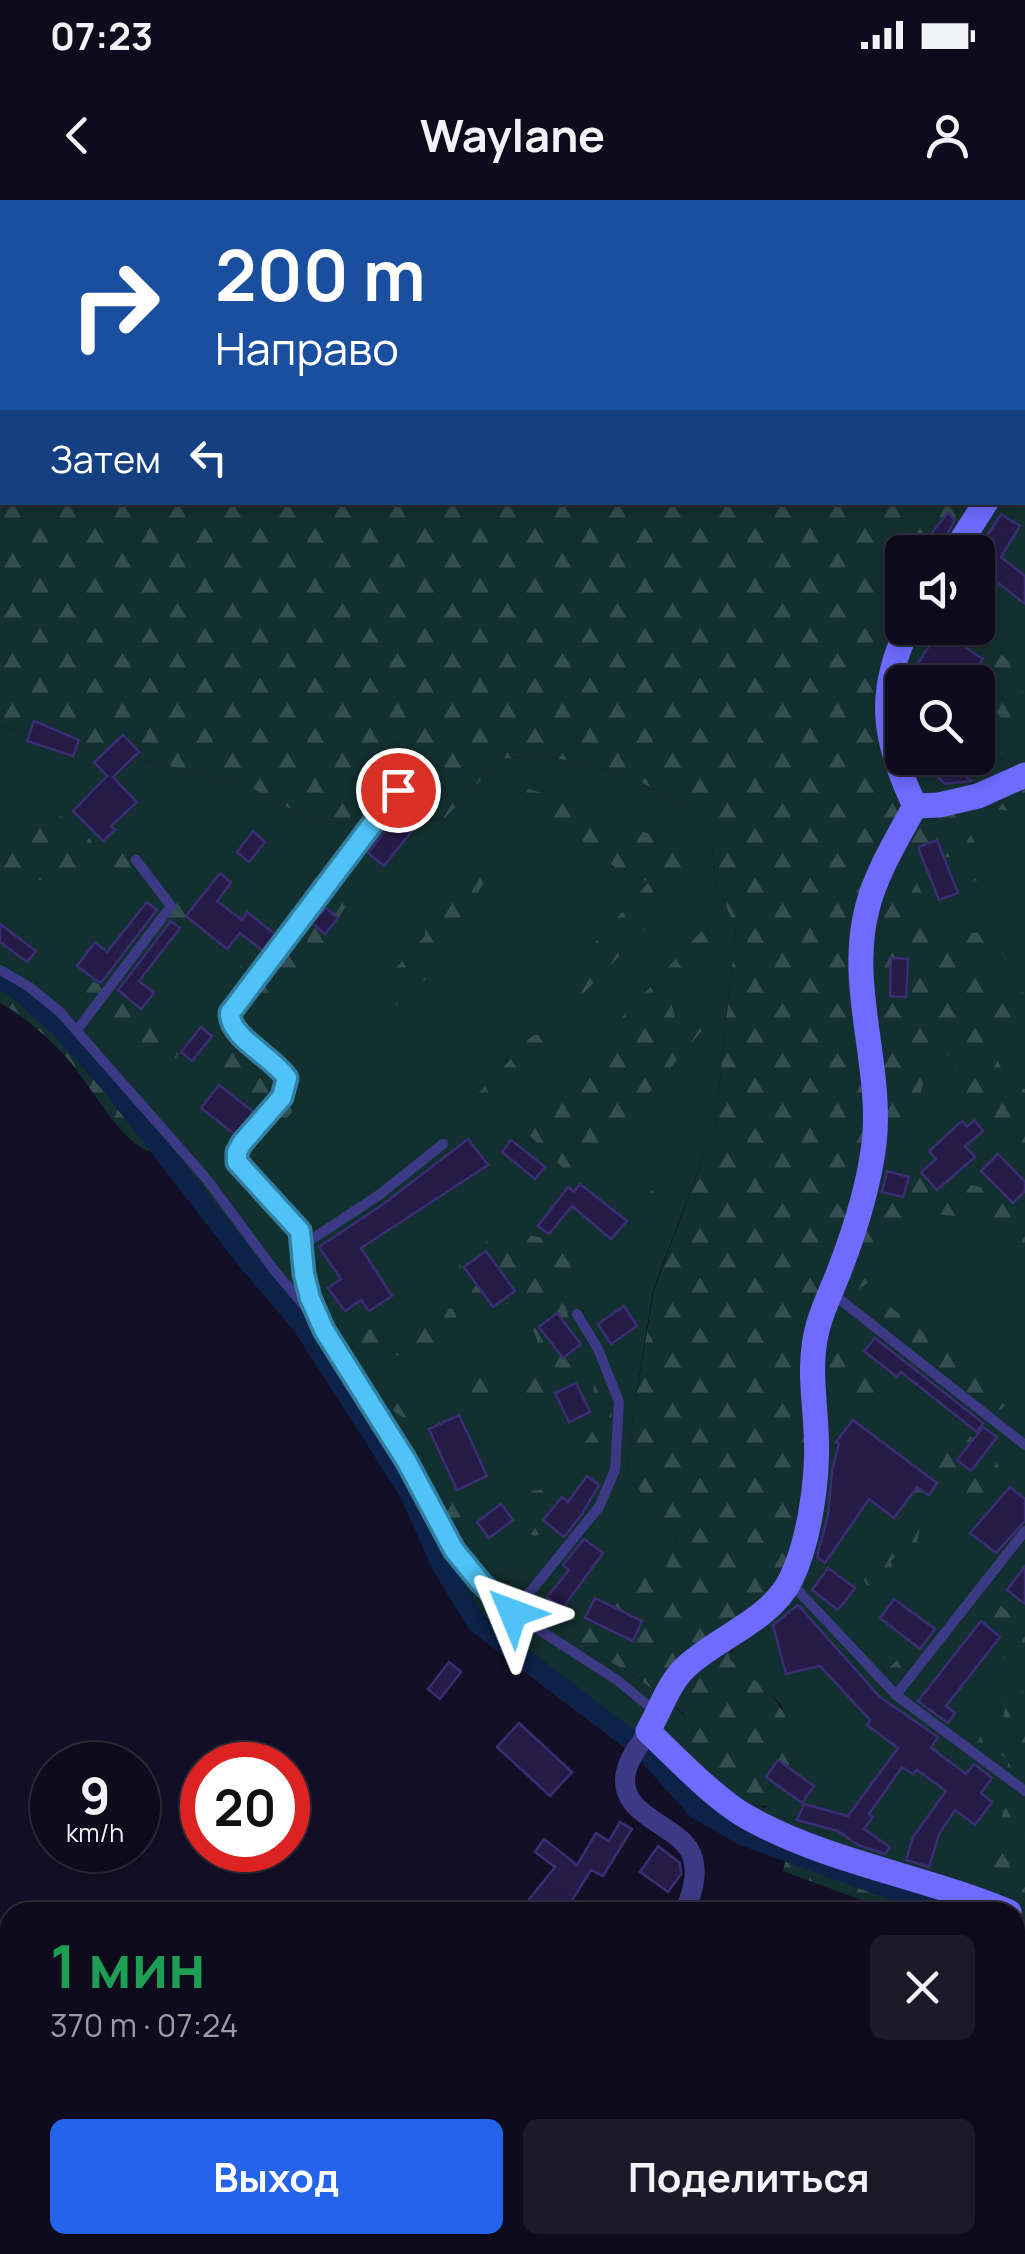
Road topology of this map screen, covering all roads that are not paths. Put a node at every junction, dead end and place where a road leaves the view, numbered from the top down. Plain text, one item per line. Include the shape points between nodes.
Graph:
1 (984, 505) edge
2 (965, 535) edge
3 (902, 645) edge
4 (1025, 775) edge
5 (398, 790) dead end
6 (915, 806) junction
7 (136, 860) dead end
8 (0, 970) edge
9 (77, 1030) junction
10 (443, 1144) dead end
11 (303, 1245) junction
12 (830, 1292) junction
13 (577, 1314) dead end
14 (324, 1330) junction
15 (1025, 1444) edge
16 (1025, 1531) edge
17 (790, 1582) junction
18 (513, 1613) junction
19 (896, 1695) junction
20 (645, 1735) junction
21 (1025, 1791) edge
22 (688, 1902) edge
23 (986, 1902) edge

1 - 2 street
3 - 6 street via 886,699 888,734
4 - 6 street via 978,796
5 - 11 lane via 230,1013 234,1030 287,1078 282,1097 242,1143 237,1162 293,1222
6 - 12 street via 866,910 861,979 874,1143
7 - 9 lane via 171,906
8 - 9 lane
9 - 14 lane via 205,1177
10 - 11 lane
11 - 14 lane via 304,1274
12 - 15 lane
12 - 17 street via 814,1347 812,1511
13 - 18 lane via 619,1402 614,1470 598,1507
14 - 18 lane via 454,1550
16 - 19 lane
17 - 19 lane
17 - 20 street via 687,1666
18 - 20 lane via 617,1680
19 - 21 lane
20 - 22 street via 625,1774 627,1797 693,1856
20 - 23 street via 745,1816 838,1856

